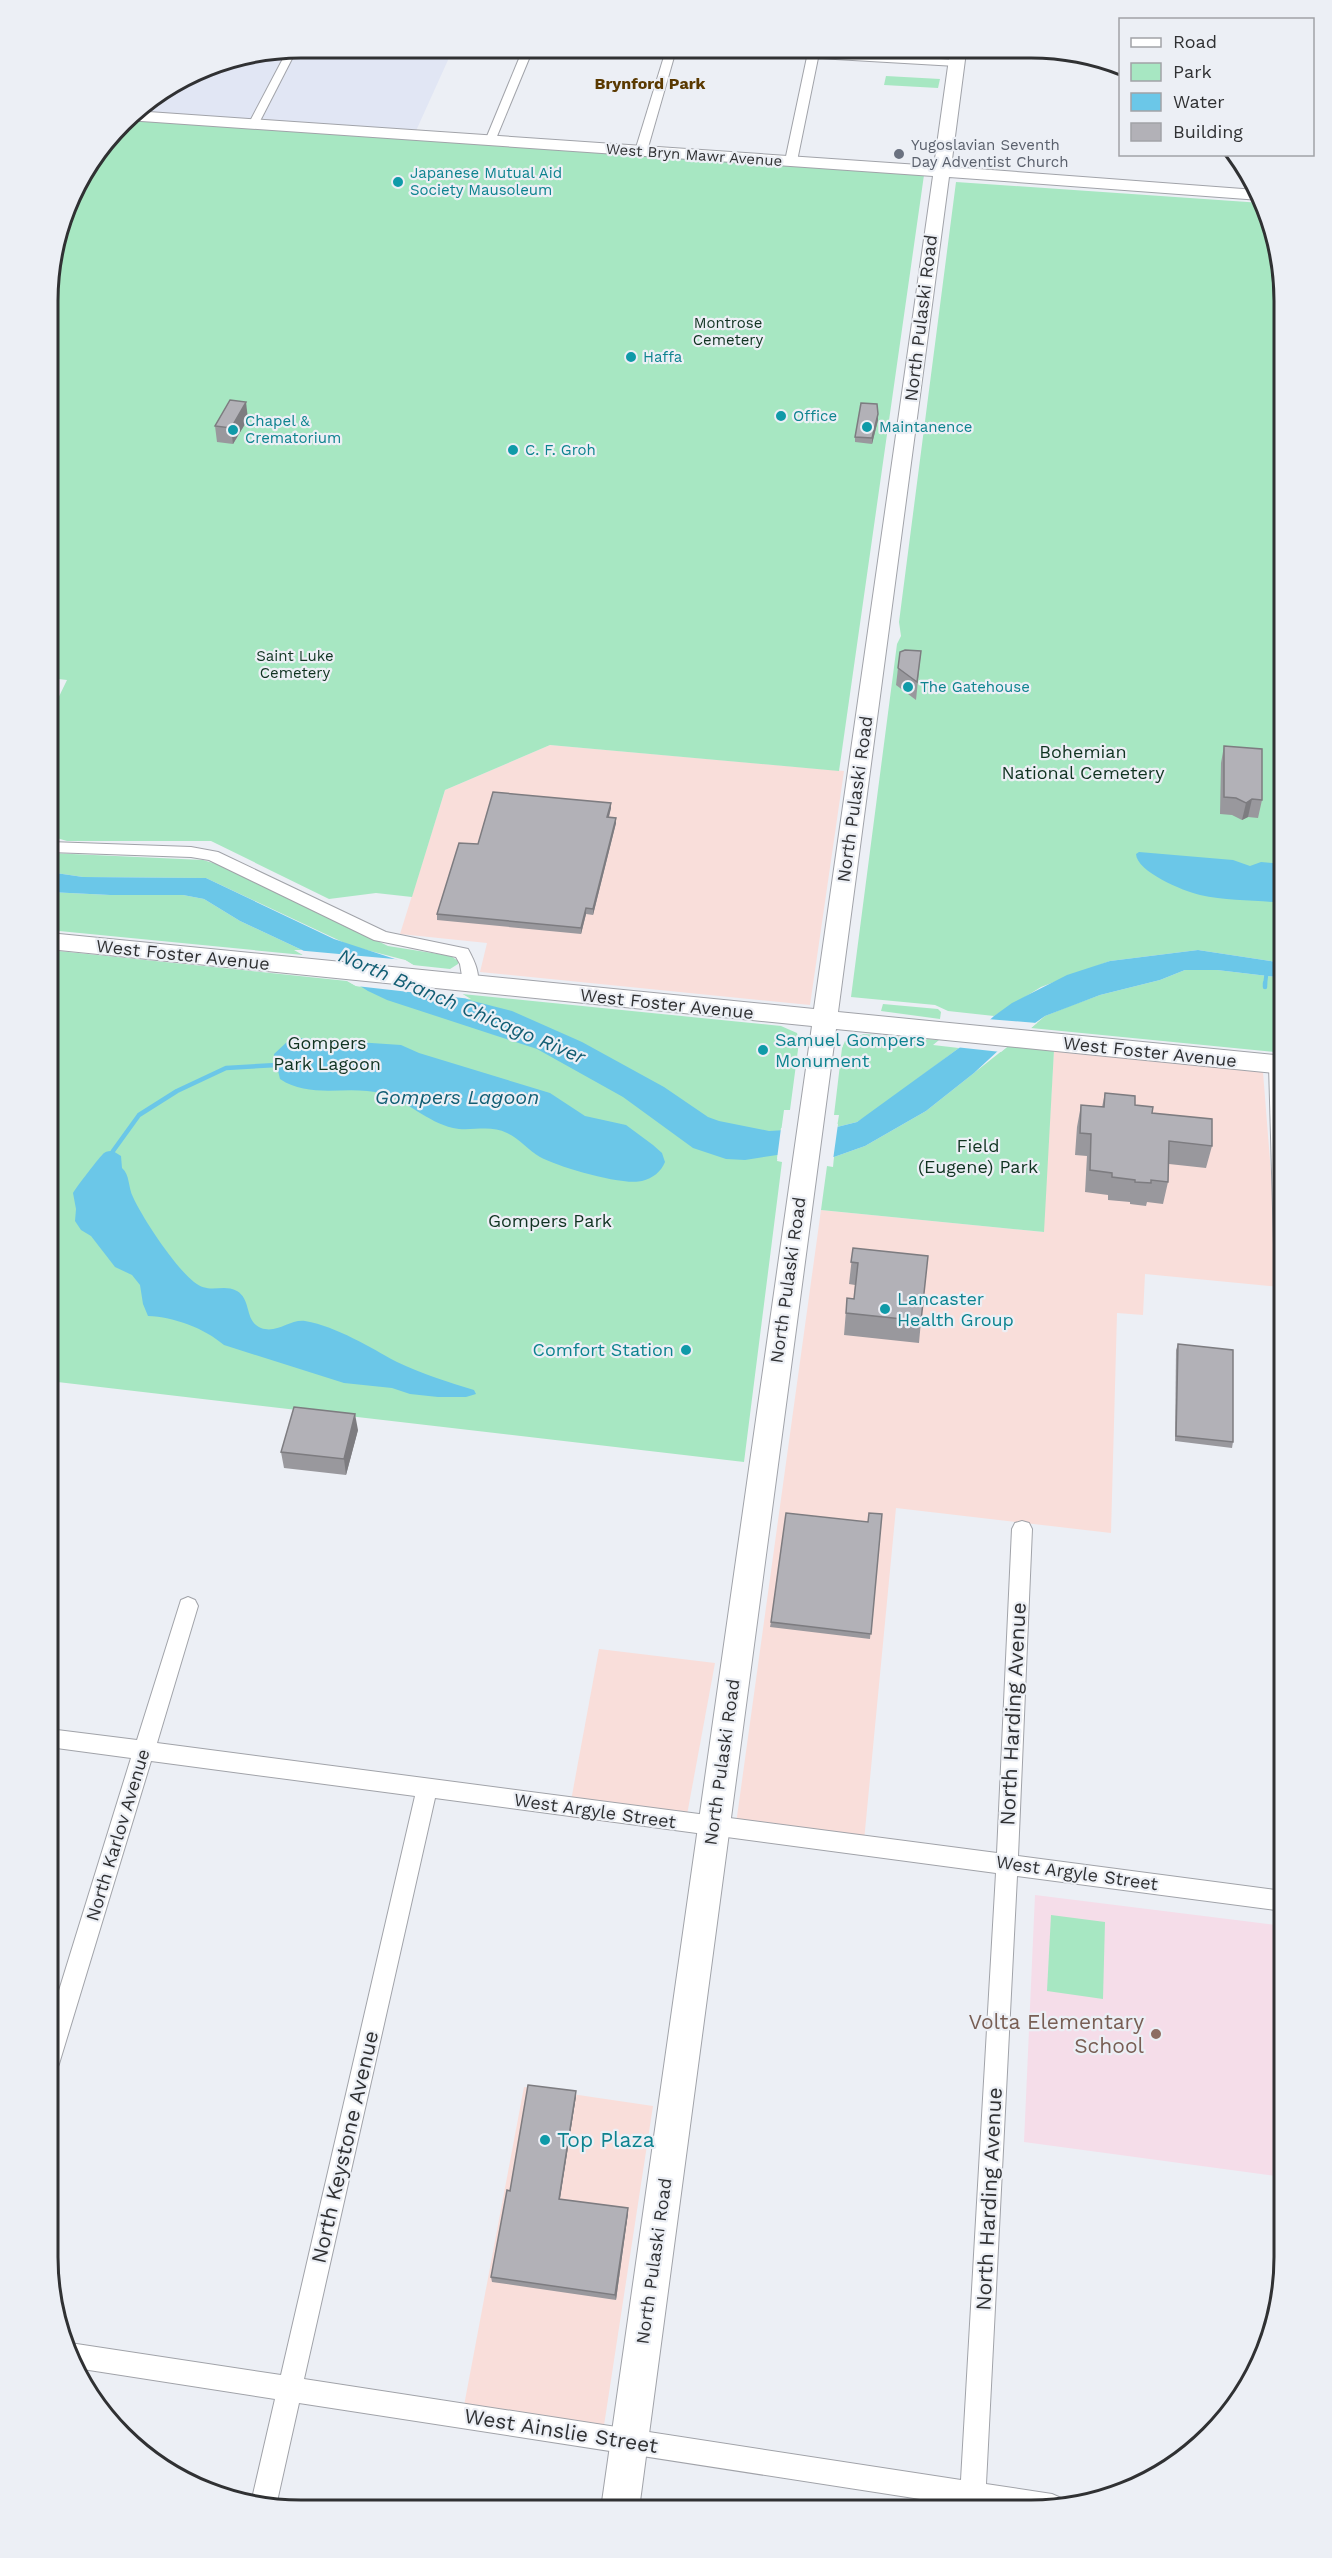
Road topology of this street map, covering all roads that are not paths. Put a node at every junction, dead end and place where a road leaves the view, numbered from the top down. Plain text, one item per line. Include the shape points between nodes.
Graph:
1 (524, 58) edge
2 (669, 58) edge
3 (813, 58) edge
4 (957, 58) edge
5 (289, 59) edge
6 (144, 117) edge
7 (253, 125) junction
8 (490, 141) junction
9 (640, 151) junction
10 (791, 161) junction
11 (941, 172) junction
12 (1248, 194) edge
13 (58, 847) edge
14 (58, 942) edge
15 (470, 984) junction
16 (825, 1020) junction
17 (1274, 1064) edge
18 (1022, 1529) dead end
19 (188, 1606) dead end
20 (58, 1739) edge
21 (144, 1750) junction
22 (427, 1788) junction
23 (713, 1826) junction
24 (1007, 1864) junction
25 (1274, 1900) edge
26 (58, 2031) edge
27 (81, 2357) edge
28 (290, 2388) junction
29 (629, 2441) junction
30 (265, 2496) edge
31 (621, 2500) edge
32 (961, 2500) edge
33 (972, 2500) edge

1 - 8 street
2 - 9 street
3 - 10 street
4 - 11 main road, North Pulaski Road
5 - 7 street
6 - 7 main road, West Bryn Mawr Avenue
7 - 8 main road, West Bryn Mawr Avenue
8 - 9 main road, West Bryn Mawr Avenue
9 - 10 main road, West Bryn Mawr Avenue
10 - 11 main road, West Bryn Mawr Avenue
11 - 12 main road, West Bryn Mawr Avenue
11 - 16 main road, North Pulaski Road
13 - 15 street via 213,855 380,936 462,953 468,964
14 - 15 main road, West Foster Avenue
15 - 16 main road, West Foster Avenue
16 - 17 main road, West Foster Avenue
16 - 23 main road, North Pulaski Road
18 - 24 street, North Harding Avenue
19 - 21 street, North Karlov Avenue
20 - 21 street, West Argyle Street
21 - 22 street, West Argyle Street
21 - 26 street, North Karlov Avenue
22 - 23 street, West Argyle Street
22 - 28 street, North Keystone Avenue
23 - 24 street, West Argyle Street
23 - 29 main road, North Pulaski Road
24 - 25 street, West Argyle Street
24 - 33 street, North Harding Avenue
27 - 28 street, West Ainslie Street
28 - 29 street, West Ainslie Street
28 - 30 street, North Keystone Avenue
29 - 31 main road, North Pulaski Road
29 - 32 street, West Ainslie Street

